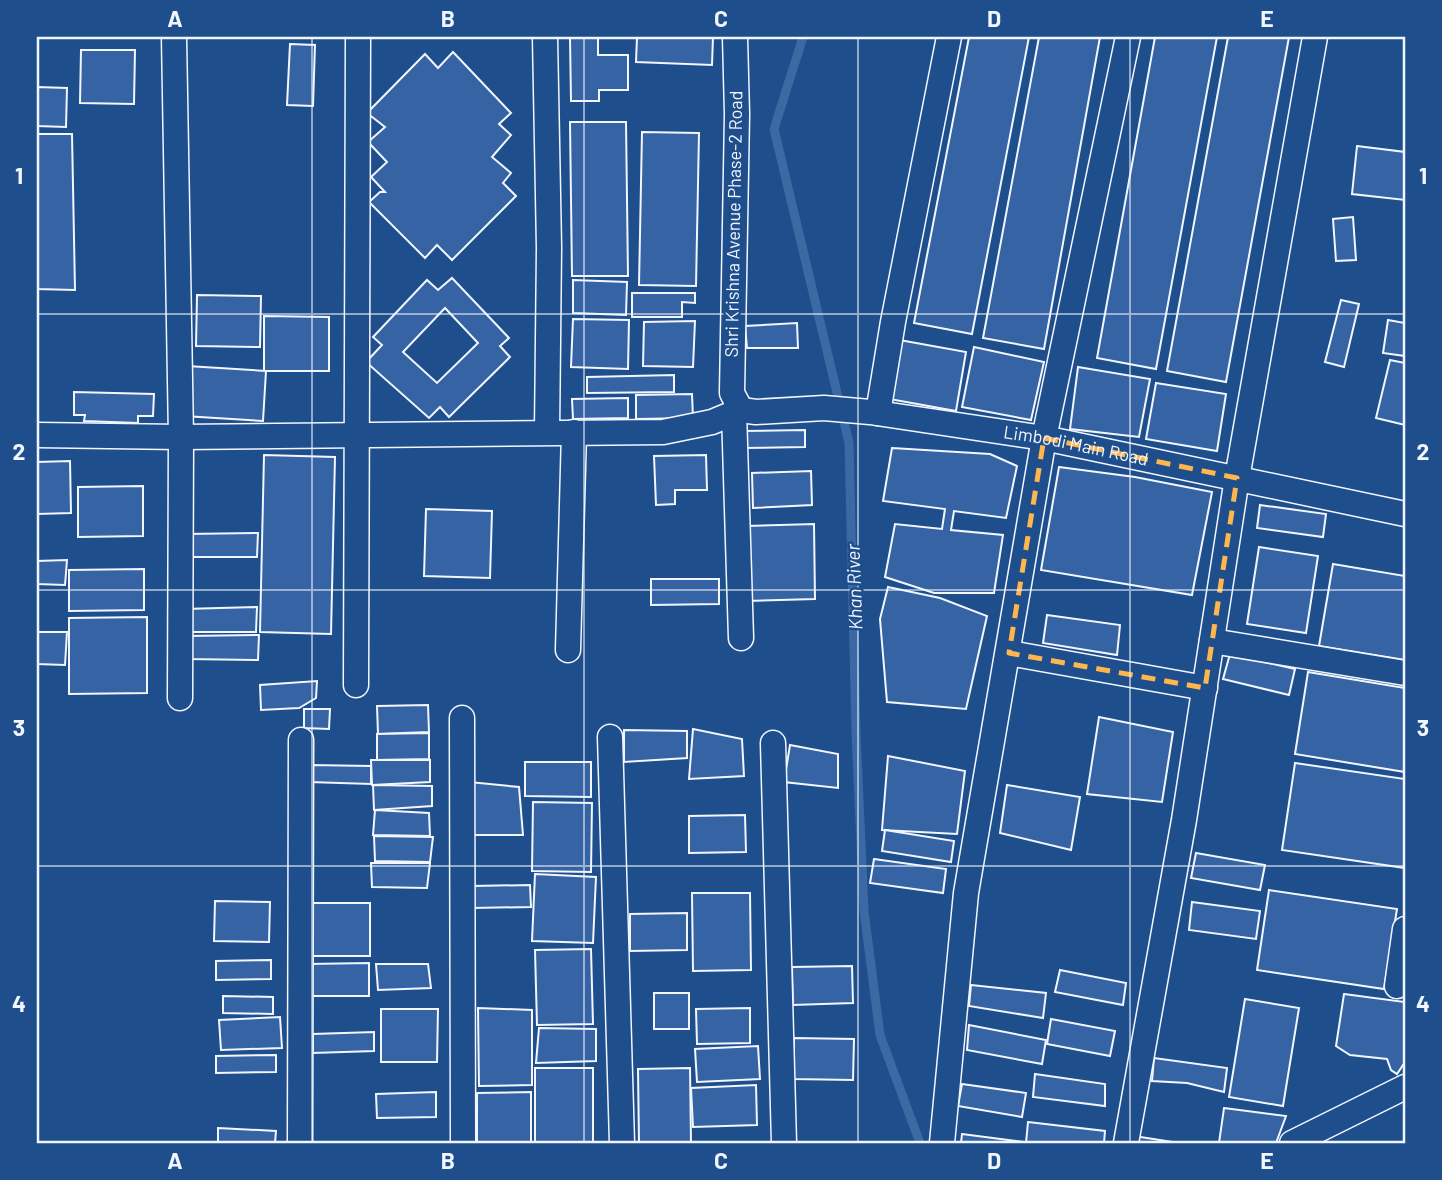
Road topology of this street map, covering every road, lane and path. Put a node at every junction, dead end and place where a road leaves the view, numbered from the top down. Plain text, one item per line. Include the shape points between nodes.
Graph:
1 (174, 37) edge
2 (358, 37) edge
3 (545, 37) edge
4 (735, 37) edge
5 (948, 37) edge
6 (1128, 37) edge
7 (1315, 37) edge
8 (738, 411) junction
9 (874, 412) junction
10 (547, 432) junction
11 (575, 432) junction
12 (357, 434) junction
13 (37, 435) edge
14 (181, 437) junction
15 (1044, 439) junction
16 (1237, 478) junction
17 (1405, 514) edge
18 (741, 638) dead end
19 (1212, 641) junction
20 (568, 650) dead end
21 (1009, 653) junction
22 (1405, 673) edge
23 (356, 685) dead end
24 (1205, 688) junction
25 (180, 698) dead end
26 (462, 718) dead end
27 (610, 737) dead end
28 (301, 740) dead end
29 (773, 743) dead end
30 (1405, 929) edge
31 (1396, 986) dead end
32 (1405, 1087) edge
33 (300, 1143) edge
34 (463, 1143) edge
35 (622, 1143) edge
36 (784, 1143) edge
37 (942, 1143) edge
38 (1126, 1143) edge
39 (1293, 1143) edge

1 - 14 street
2 - 12 street
3 - 10 street
4 - 8 street, Shri Krishna Avenue Phase-2 Road via 732,393
5 - 9 street
6 - 15 street
7 - 16 street
8 - 9 street, Limbodi Main Road via 824,408
8 - 11 street via 712,422 663,432
8 - 18 street, Shri Krishna Avenue Phase-2 Road
9 - 15 street, Limbodi Main Road
10 - 11 street
10 - 12 street
11 - 20 street
12 - 14 street
12 - 23 street
13 - 14 street
14 - 25 street
15 - 16 street, Limbodi Main Road
15 - 21 street
16 - 17 street, Limbodi Main Road
16 - 19 street
19 - 22 street
19 - 24 street
21 - 24 street
21 - 37 street via 966,893
24 - 38 street
26 - 34 street
27 - 35 street
28 - 33 street
29 - 36 street
30 - 31 street
32 - 39 street

